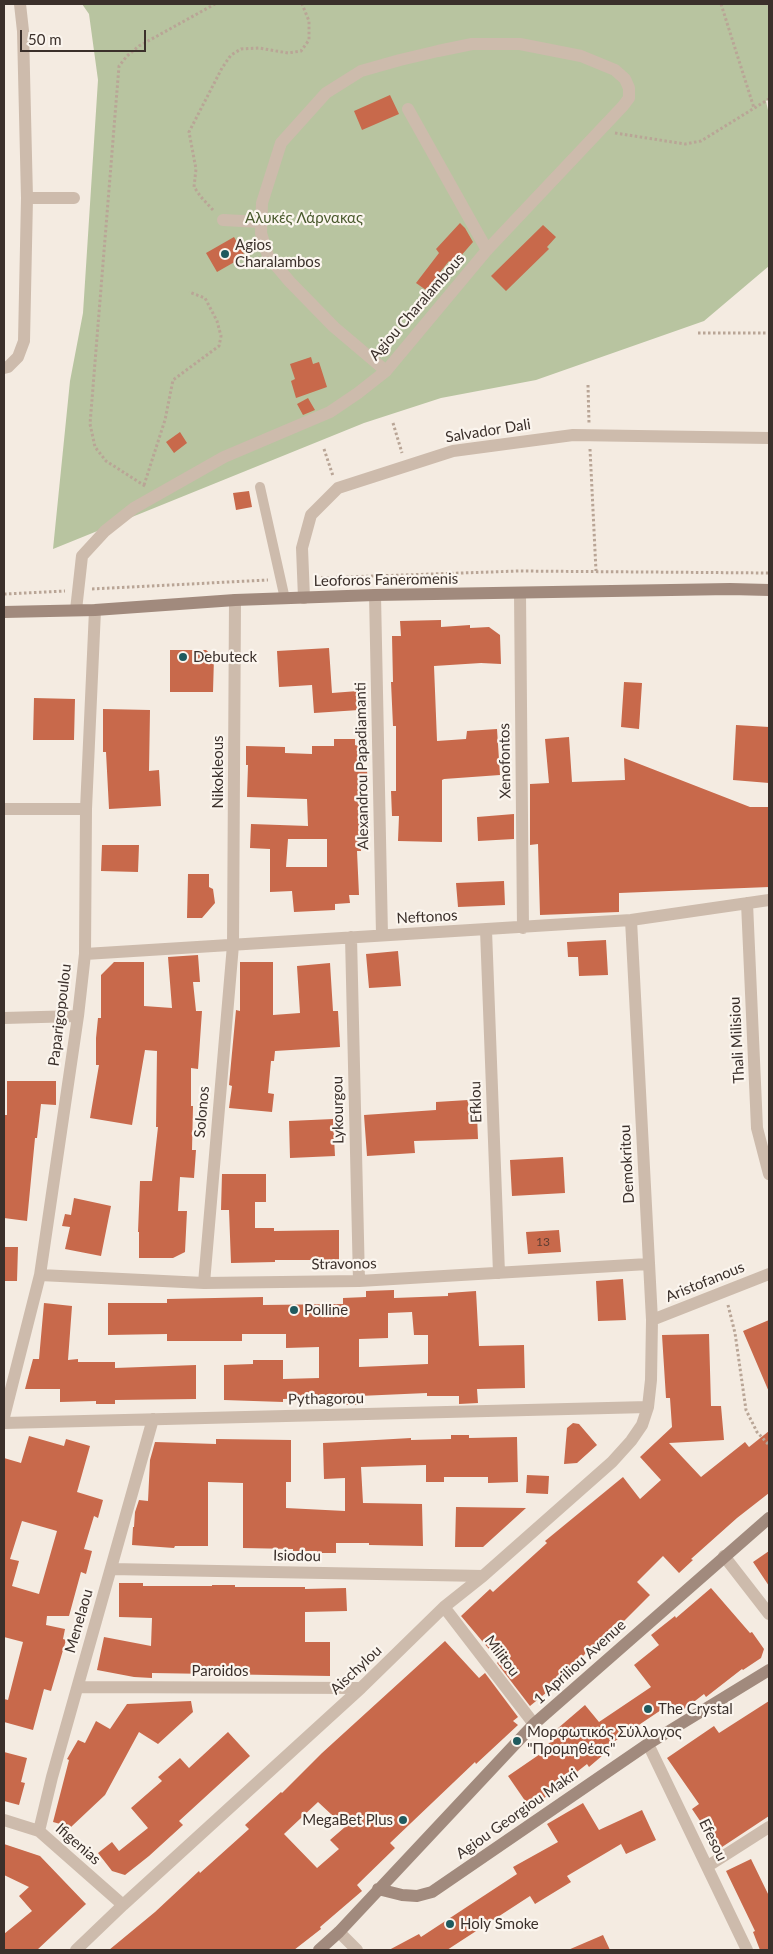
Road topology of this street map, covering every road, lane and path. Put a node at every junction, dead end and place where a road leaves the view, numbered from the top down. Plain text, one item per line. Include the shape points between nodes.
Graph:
1 (20, 4) edge
2 (215, 4) edge
3 (302, 4) edge
4 (721, 4) edge
5 (769, 99) edge
6 (754, 108) junction
7 (408, 109) dead end
8 (599, 131) junction
9 (27, 198) junction
10 (74, 198) dead end
11 (223, 220) joint
12 (261, 222) junction
13 (487, 250) junction
14 (190, 292) dead end
15 (698, 333) dead end
16 (769, 333) edge
17 (4, 368) edge
18 (386, 370) junction
19 (588, 385) dead end
20 (392, 423) dead end
21 (590, 435) junction
22 (769, 438) edge
23 (324, 449) dead end
24 (406, 466) junction
25 (144, 486) junction
26 (260, 487) dead end
27 (338, 488) junction
28 (158, 495) junction
29 (596, 571) junction
30 (769, 573) edge
31 (303, 578) junction
32 (280, 579) junction
33 (78, 590) junction
34 (769, 590) edge
35 (520, 593) junction
36 (4, 594) edge
37 (375, 595) junction
38 (285, 598) junction
39 (304, 598) junction
40 (234, 600) junction
41 (76, 610) junction
42 (95, 610) junction
43 (7, 614) edge
44 (4, 809) edge
45 (86, 809) junction
46 (769, 900) edge
47 (747, 903) junction
48 (631, 920) junction
49 (523, 928) junction
50 (486, 930) junction
51 (382, 935) junction
52 (351, 937) junction
53 (234, 944) junction
54 (84, 954) junction
55 (78, 1016) junction
56 (4, 1018) edge
57 (769, 1174) edge
58 (648, 1264) junction
59 (498, 1273) junction
60 (769, 1274) edge
61 (40, 1275) junction
62 (358, 1281) junction
63 (204, 1283) junction
64 (725, 1292) junction
65 (652, 1320) junction
66 (648, 1407) junction
67 (4, 1417) edge
68 (152, 1419) junction
69 (4, 1423) edge
70 (769, 1446) edge
71 (769, 1518) edge
72 (724, 1556) junction
73 (111, 1569) junction
74 (483, 1576) junction
75 (444, 1607) junction
76 (769, 1614) edge
77 (769, 1670) edge
78 (78, 1687) junction
79 (361, 1688) junction
80 (534, 1724) junction
81 (648, 1744) junction
82 (4, 1820) edge
83 (769, 1826) edge
84 (39, 1832) junction
85 (708, 1866) junction
86 (378, 1889) junction
87 (123, 1905) junction
88 (339, 1932) junction
89 (76, 1950) edge
90 (319, 1950) edge
91 (357, 1950) edge
92 (747, 1950) edge

1 - 9 street
2 - 25 path via 139,46 119,66 90,424 95,447 106,461
3 - 11 path via 309,22 309,40 301,51 241,49 231,55 189,132 196,169 194,186
4 - 6 path
5 - 6 path
6 - 8 path via 701,141 685,144
7 - 13 street
8 - 12 street, Agiou Charalambous via 629,98 629,88 615,70 581,56 520,44 472,44 400,60 361,71 326,94 281,143 262,203
8 - 13 street, Agiou Charalambous
9 - 10 street
9 - 17 street via 24,341 18,357
11 - 12 street
12 - 18 street via 268,256 334,326
13 - 18 street, Agiou Charalambous
14 - 25 path via 205,298 219,328 220,346 173,380 165,420
15 - 16 path
18 - 28 street, Agiou Charalambous via 330,412 224,457
19 - 21 path
20 - 24 path
21 - 22 street, Salvador Dali
21 - 24 street, Salvador Dali via 453,451
21 - 29 path
23 - 27 path
24 - 27 street, Salvador Dali
25 - 28 path
26 - 32 lane
27 - 31 street, Salvador Dali via 311,515 302,548
28 - 33 street, Agiou Charalambous via 134,508 105,531 82,556
29 - 30 path
29 - 31 path
31 - 39 street, Salvador Dali
32 - 33 path
32 - 38 lane
33 - 36 path
33 - 41 street, Agiou Charalambous
34 - 35 main road, Leoforos Faneromenis
35 - 37 main road, Leoforos Faneromenis
35 - 49 street, Xenofontos
37 - 39 main road, Leoforos Faneromenis
37 - 51 street, Alexandrou Papadiamanti
38 - 39 main road, Leoforos Faneromenis
38 - 40 main road, Leoforos Faneromenis
40 - 42 main road, Leoforos Faneromenis
40 - 53 street, Nikokleous
41 - 42 main road, Leoforos Faneromenis
41 - 43 main road, Leoforos Faneromenis
42 - 45 street, Paparigopoulou
44 - 45 street
45 - 54 street, Paparigopoulou
46 - 47 street, Neftonos
47 - 48 street, Neftonos
47 - 57 street, Thali Milisiou via 757,1128
48 - 49 street, Neftonos
48 - 58 street, Demokritou
49 - 50 street, Neftonos
50 - 51 street, Neftonos
50 - 59 street, Efklou
51 - 52 street, Neftonos
52 - 53 street, Neftonos
52 - 62 street, Lykourgou
53 - 54 street, Neftonos
53 - 63 street, Solonos
54 - 55 street, Paparigopoulou
55 - 56 street
55 - 61 street, Paparigopoulou
58 - 59 street, Stravonos
58 - 65 street, Demokritou
59 - 62 street, Stravonos
60 - 64 street, Aristofanous
61 - 63 street, Stravonos
61 - 67 street, Paparigopoulou
62 - 63 street, Stravonos
64 - 65 street, Aristofanous
64 - 70 path via 735,1333 746,1410 757,1432
65 - 66 street, Demokritou
66 - 68 street, Pythagorou
66 - 74 street, Aischylou via 642,1425 612,1462
68 - 69 street, Pythagorou
68 - 73 street, Menelaou
71 - 72 main road, 1 Apriliou Avenue
72 - 76 street
72 - 80 main road, 1 Apriliou Avenue
73 - 74 street, Isiodou
73 - 78 street, Menelaou
74 - 75 street, Aischylou
75 - 79 street, Aischylou
75 - 80 street, Militou
77 - 81 main road, Agiou Georgiou Makri
78 - 79 street, Paroidos
78 - 84 street, Menelaou
79 - 87 street, Aischylou
80 - 86 main road, 1 Apriliou Avenue
81 - 85 street, Efesou
81 - 86 main road, Agiou Georgiou Makri via 432,1892 410,1896
82 - 84 street, Ifigenias
83 - 85 street
84 - 87 street, Ifigenias
85 - 92 street, Efesou
86 - 88 main road, 1 Apriliou Avenue
87 - 89 street, Aischylou
88 - 90 main road, 1 Apriliou Avenue
88 - 91 street

